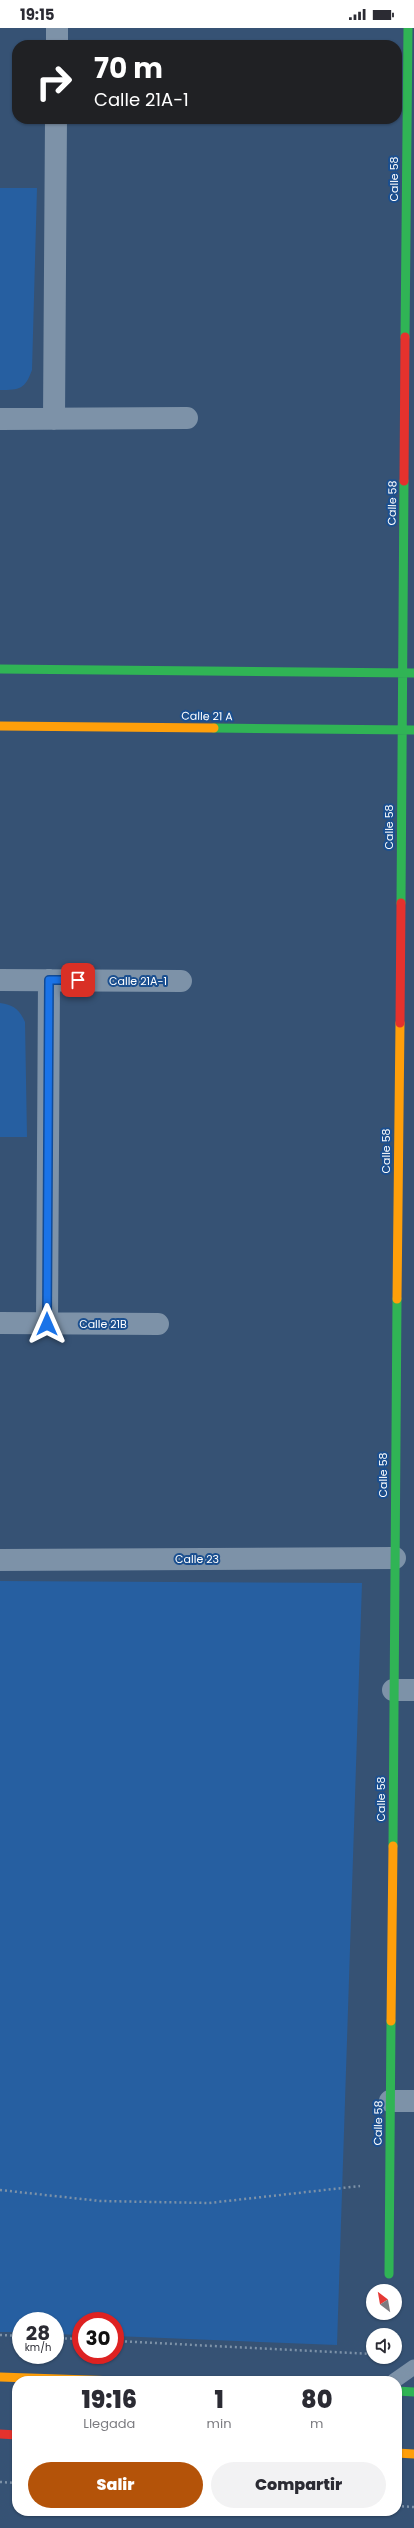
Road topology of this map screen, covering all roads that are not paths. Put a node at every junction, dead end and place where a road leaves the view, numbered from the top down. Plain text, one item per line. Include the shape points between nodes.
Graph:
1 (57, 28) edge
2 (408, 28) edge
3 (57, 40) edge
4 (56, 124) edge
5 (54, 418) junction
6 (187, 418) dead end
7 (0, 419) edge
8 (0, 669) edge
9 (402, 672) junction
10 (414, 673) edge
11 (0, 726) edge
12 (402, 730) junction
13 (414, 730) edge
14 (0, 980) edge
15 (49, 980) junction
16 (180, 981) dead end
17 (0, 1323) edge
18 (47, 1324) junction
19 (158, 1324) dead end
20 (395, 1558) junction
21 (0, 1560) edge
22 (404, 1690) edge
23 (390, 2101) junction
24 (414, 2101) edge
25 (389, 2274) dead end
26 (414, 2367) edge
27 (401, 2376) edge
28 (0, 2377) edge
29 (12, 2377) edge
30 (402, 2392) edge
31 (414, 2392) edge
32 (0, 2434) edge
33 (12, 2435) edge
34 (402, 2453) edge
35 (414, 2454) edge

1 - 3 street
2 - 9 street, Calle 58
4 - 5 street
5 - 6 street
5 - 7 street
8 - 9 street
9 - 10 street
9 - 12 street, Calle 58
11 - 12 street, Calle 21 A
12 - 13 street, Calle 21 A
12 - 20 street, Calle 58
14 - 15 street, Calle 21A-1
15 - 16 street, Calle 21A-1
15 - 18 street
17 - 18 street, Calle 21B
18 - 19 street, Calle 21B
20 - 21 street, Calle 23
20 - 22 street, Calle 58
22 - 23 street, Calle 58
23 - 24 street
23 - 25 street, Calle 58
26 - 27 lane
28 - 29 street
30 - 31 street
32 - 33 street
34 - 35 street

